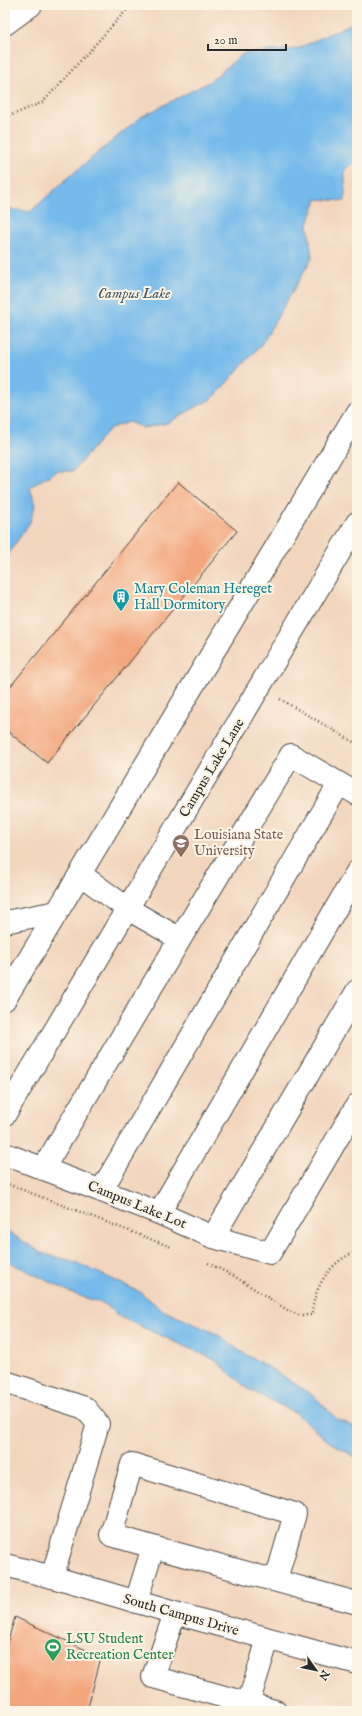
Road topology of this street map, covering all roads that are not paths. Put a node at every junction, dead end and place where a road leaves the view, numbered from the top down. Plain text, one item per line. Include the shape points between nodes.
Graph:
1 (31, 5) edge
2 (5, 24) edge
3 (357, 412) edge
4 (357, 523) edge
5 (348, 789) edge
6 (357, 872) edge
7 (80, 874) junction
8 (128, 909) junction
9 (57, 912) junction
10 (5, 922) edge
11 (180, 939) junction
12 (357, 991) edge
13 (5, 999) edge
14 (357, 1105) edge
15 (5, 1114) edge
16 (5, 1154) edge
17 (43, 1169) junction
18 (101, 1191) junction
19 (159, 1213) junction
20 (213, 1237) junction
21 (5, 1382) edge
22 (153, 1547) junction
23 (5, 1565) edge
24 (52, 1577) junction
25 (276, 1580) junction
26 (136, 1602) junction
27 (357, 1603) edge
28 (175, 1613) junction
29 (268, 1639) junction
30 (357, 1663) edge
31 (248, 1704) junction
32 (275, 1711) edge

1 - 2 street
3 - 7 street
4 - 8 street, Campus Lake Lane
5 - 11 street via 291,755
5 - 18 street
6 - 19 street
7 - 8 street
7 - 9 street
8 - 11 street
8 - 15 street, Campus Lake Lane
9 - 10 street
9 - 13 street
11 - 17 street
12 - 20 street
14 - 20 street, Campus Lake Lot via 270,1253
16 - 17 street, Campus Lake Lot
17 - 18 street, Campus Lake Lot
18 - 19 street, Campus Lake Lot
19 - 20 street, Campus Lake Lot
21 - 24 street via 85,1408 98,1424
22 - 25 street
22 - 25 street via 112,1535 132,1464 295,1514
22 - 26 street
23 - 24 street, South Campus Drive
24 - 26 street, South Campus Drive
25 - 27 street
26 - 28 street, South Campus Drive
28 - 29 street, South Campus Drive
28 - 31 street via 153,1677
29 - 30 street, South Campus Drive
29 - 31 street
31 - 32 street

